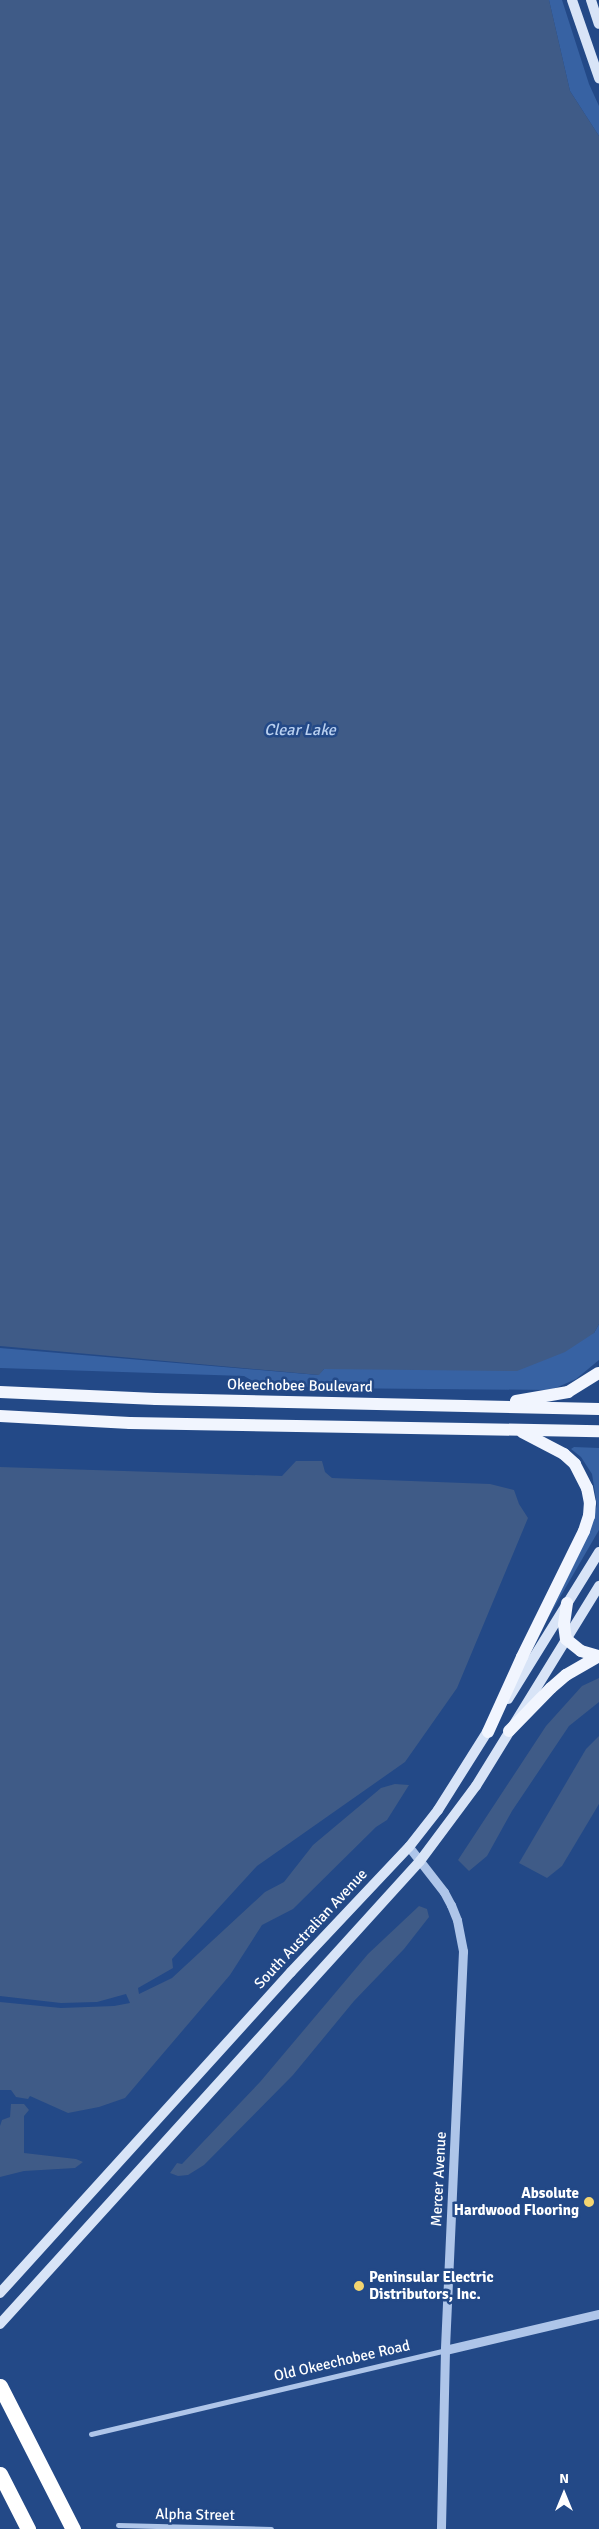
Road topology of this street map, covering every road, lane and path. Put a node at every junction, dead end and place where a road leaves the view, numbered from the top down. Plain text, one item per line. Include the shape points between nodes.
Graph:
1 (572, 0) edge
2 (591, 0) edge
3 (599, 24) edge
4 (599, 78) edge
5 (599, 1373) edge
6 (0, 1392) edge
7 (471, 1406) junction
8 (599, 1409) edge
9 (0, 1416) edge
10 (519, 1431) junction
11 (599, 1432) edge
12 (599, 1552) edge
13 (599, 1586) edge
14 (567, 1603) junction
15 (566, 1639) junction
16 (599, 1656) edge
17 (488, 1732) junction
18 (509, 1732) junction
19 (409, 1847) junction
20 (420, 1862) junction
21 (0, 2293) edge
22 (599, 2314) edge
23 (0, 2324) edge
24 (445, 2350) junction
25 (0, 2386) edge
26 (91, 2434) dead end
27 (0, 2474) edge
28 (55, 2494) junction
29 (118, 2525) dead end
30 (28, 2529) edge
31 (73, 2529) edge
32 (80, 2529) edge
33 (272, 2529) edge
34 (441, 2529) edge

1 - 4 main road
2 - 3 main road
5 - 7 main road via 568,1392
6 - 7 main road, Okeechobee Boulevard
7 - 8 main road, Okeechobee Boulevard
9 - 10 main road via 130,1423
10 - 11 main road
10 - 17 main road via 564,1454 575,1464 587,1488 589,1516
12 - 14 main road, South Australian Avenue
13 - 15 main road
14 - 15 main road
14 - 17 main road, South Australian Avenue
15 - 16 main road via 581,1651
15 - 18 main road
16 - 18 main road via 566,1675
17 - 19 main road, South Australian Avenue via 438,1810
18 - 20 main road via 476,1786
19 - 20 street, Mercer Avenue
19 - 21 main road, South Australian Avenue
20 - 23 main road
20 - 24 street, Mercer Avenue via 451,1905 463,1951
22 - 24 street, Old Okeechobee Road
24 - 26 street, Old Okeechobee Road
24 - 34 street, Mercer Avenue
25 - 28 highway
27 - 30 highway
28 - 31 highway
28 - 32 highway
29 - 33 street, Alpha Street

